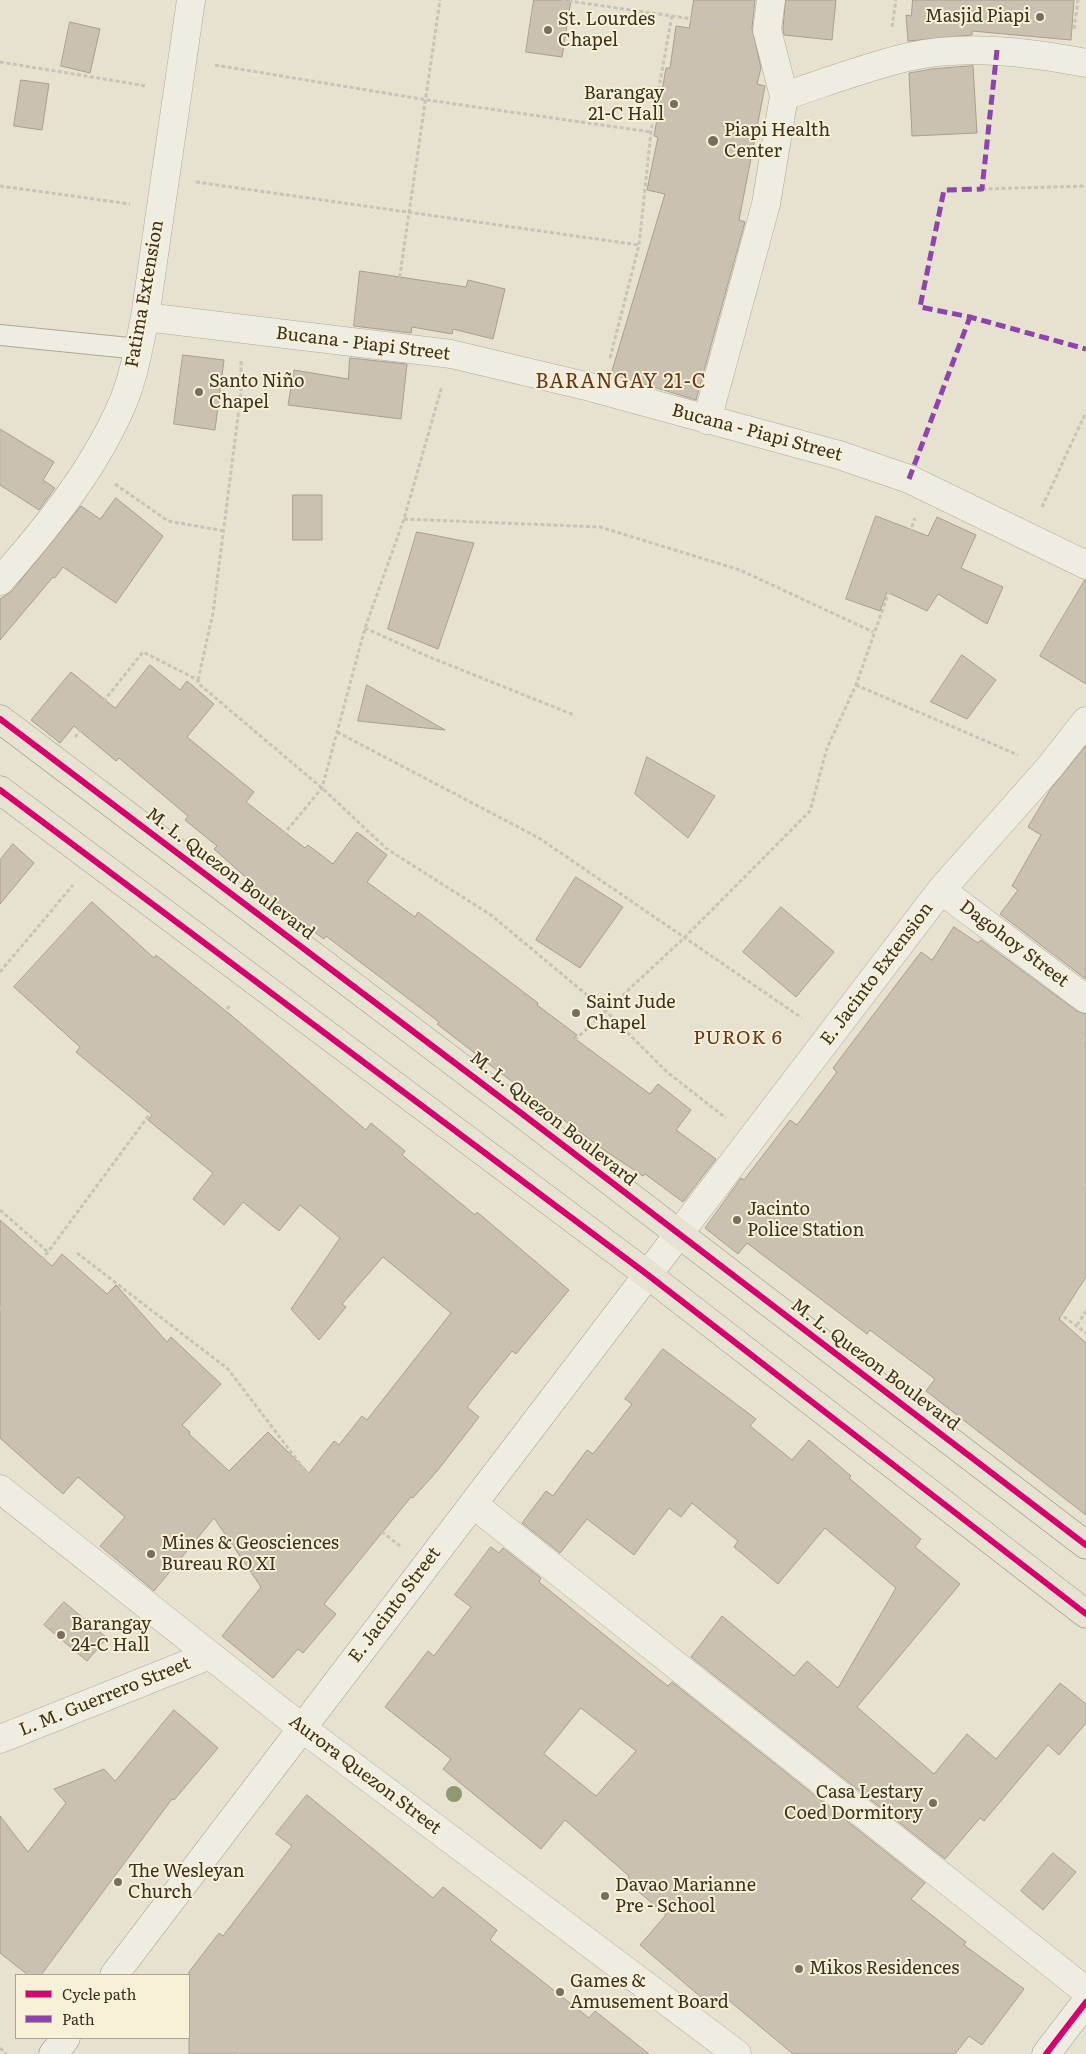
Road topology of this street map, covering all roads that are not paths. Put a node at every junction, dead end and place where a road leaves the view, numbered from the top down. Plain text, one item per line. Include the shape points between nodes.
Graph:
1 (191, 0) edge
2 (771, 0) edge
3 (1086, 63) edge
4 (784, 96) junction
5 (144, 317) junction
6 (0, 335) edge
7 (139, 349) junction
8 (707, 420) junction
9 (1086, 565) edge
10 (0, 580) edge
11 (0, 719) edge
12 (1086, 721) edge
13 (0, 790) edge
14 (941, 890) junction
15 (1086, 999) edge
16 (678, 1235) junction
17 (648, 1275) junction
18 (0, 1489) edge
19 (473, 1504) junction
20 (1086, 1545) edge
21 (1086, 1614) edge
22 (210, 1655) junction
23 (302, 1728) junction
24 (0, 1739) edge
25 (115, 1974) edge
26 (1086, 1991) edge
27 (1086, 2002) edge
28 (65, 2039) edge
29 (53, 2054) edge
30 (737, 2054) edge
31 (1046, 2054) edge

1 - 5 street, Fatima Extension
2 - 4 street via 767,30
3 - 4 street via 997,50 949,52 908,57
4 - 8 street via 766,204
5 - 7 street, Fatima Extension
5 - 8 street, Bucana - Piapi Street via 451,354 590,387
6 - 7 lane
7 - 10 street, Fatima Extension via 121,407 88,468
8 - 9 street, Bucana - Piapi Street via 839,455 927,487
11 - 16 main road, M. L. Quezon Boulevard
12 - 14 street, E. Jacinto Extension via 1049,768
13 - 17 main road
14 - 15 street, Dagohoy Street
14 - 16 street, E. Jacinto Extension
16 - 17 street, E. Jacinto Street
16 - 20 main road, M. L. Quezon Boulevard
17 - 19 street, E. Jacinto Street
17 - 21 main road
18 - 22 street, Aurora Quezon Street
19 - 23 street, E. Jacinto Street
19 - 26 street
22 - 23 street, Aurora Quezon Street
22 - 24 street, L. M. Guerrero Street
23 - 25 street, E. Jacinto Street
23 - 30 street, Aurora Quezon Street
27 - 31 street
28 - 29 street

